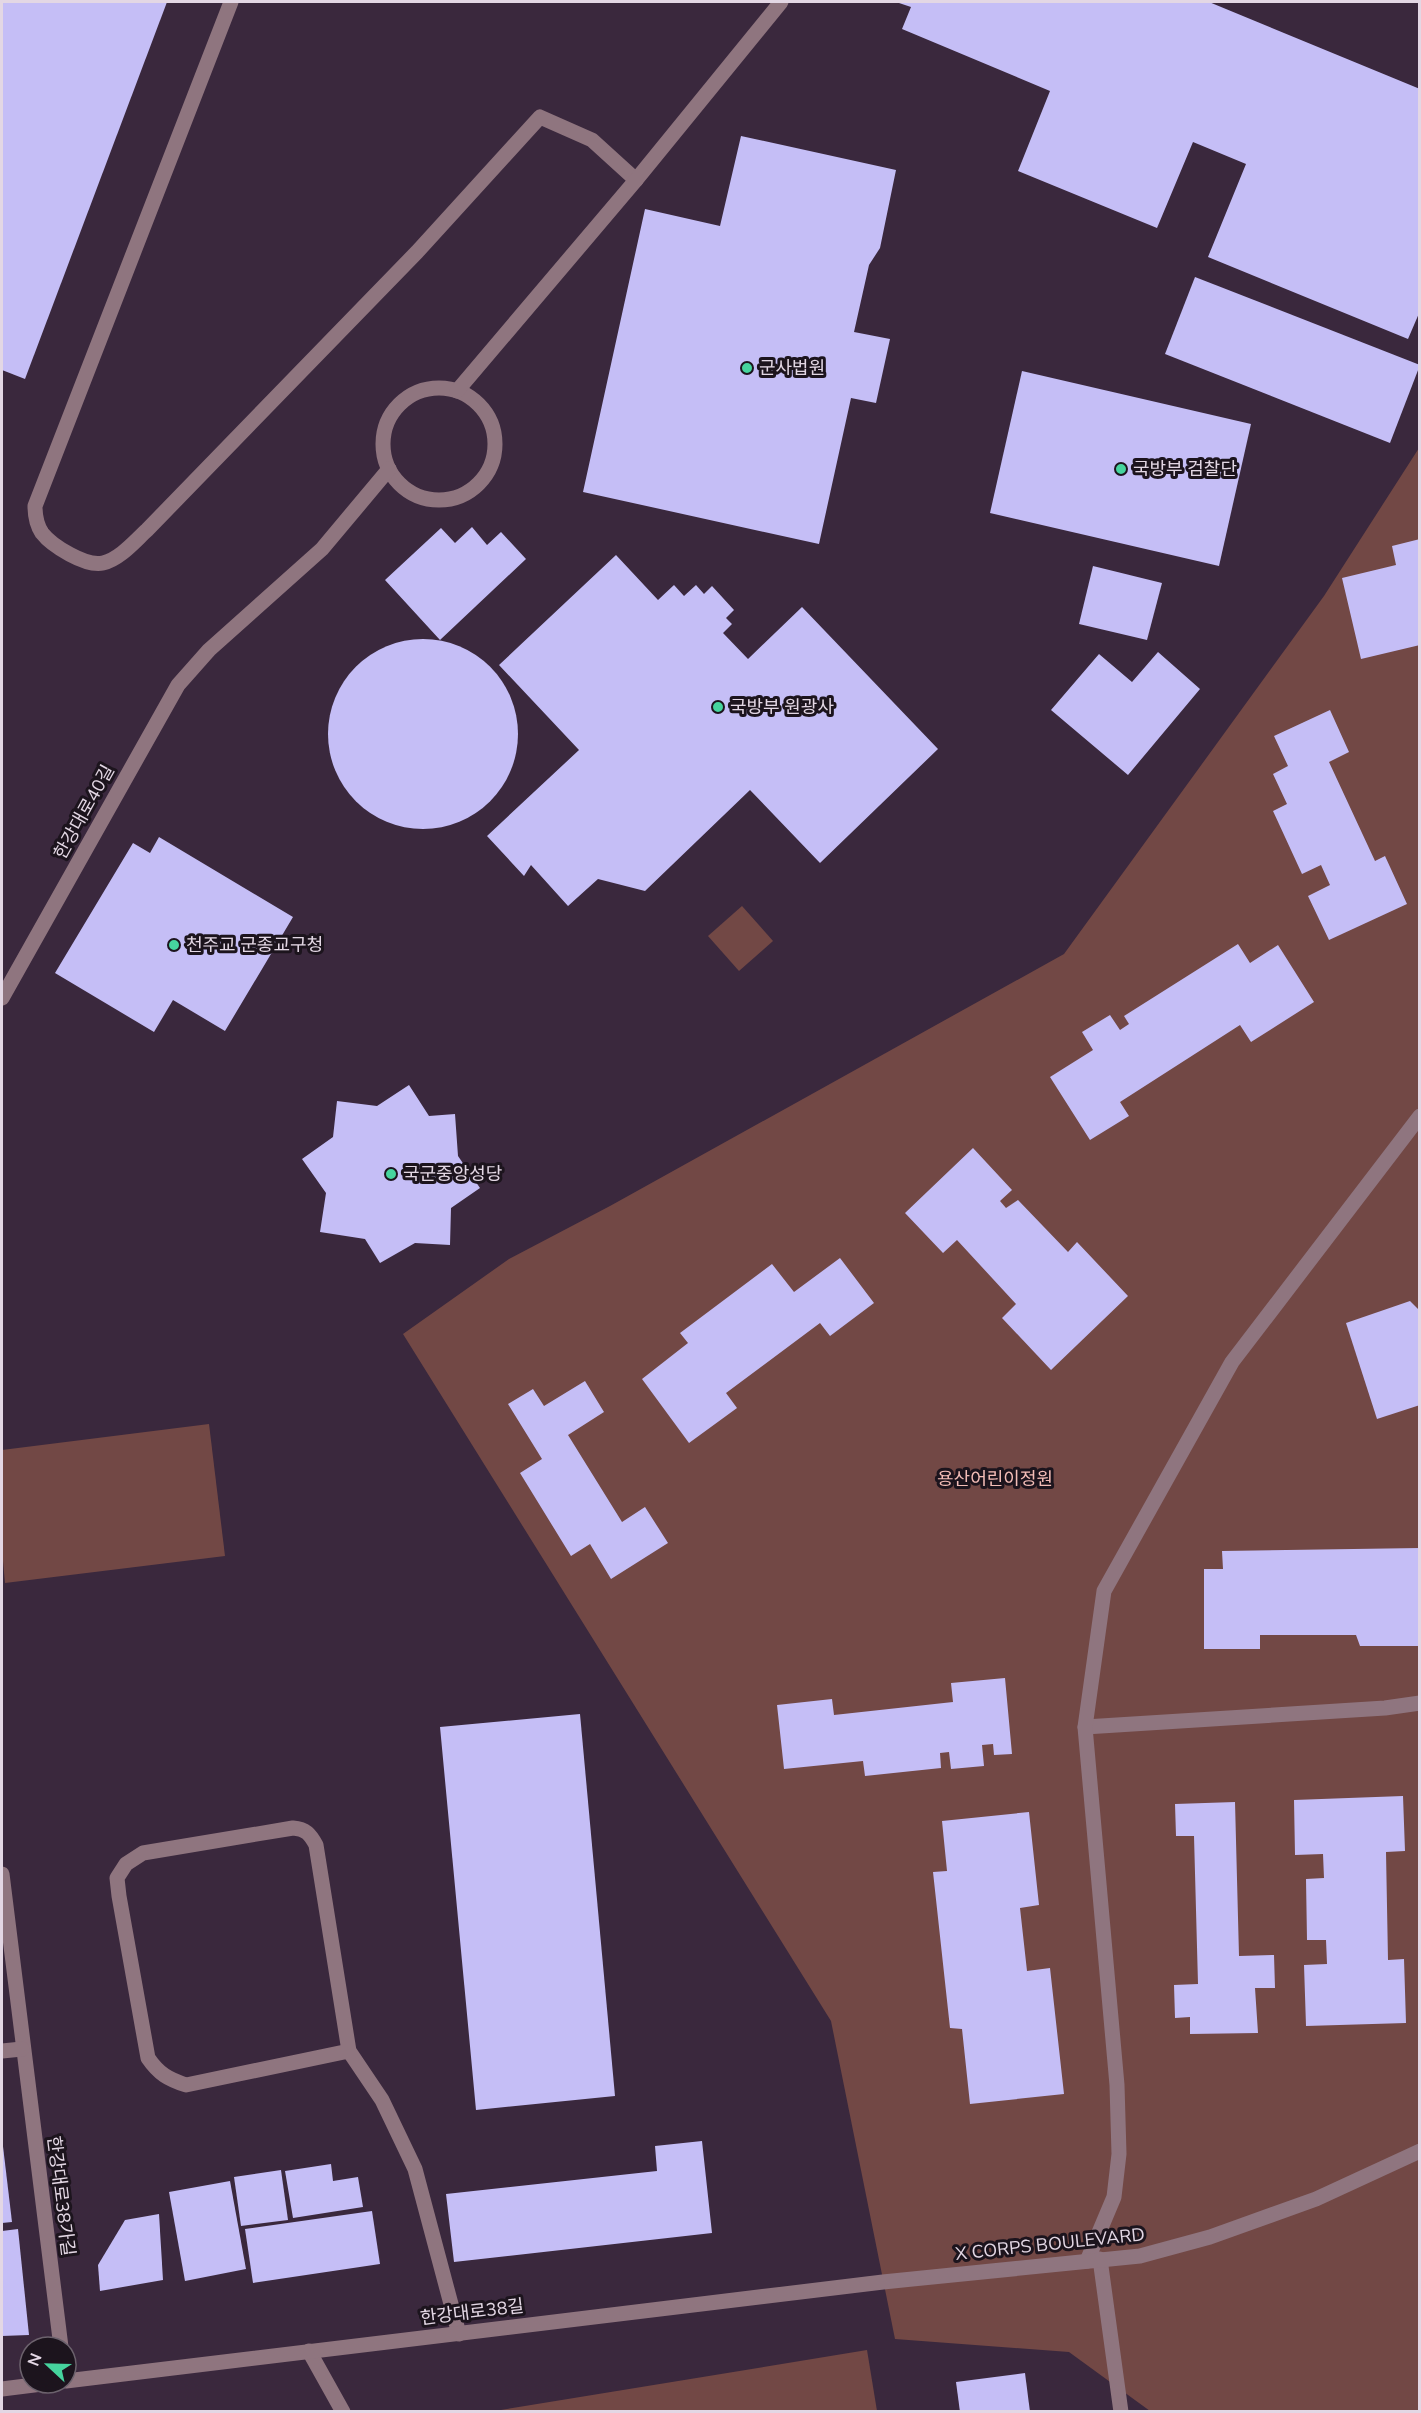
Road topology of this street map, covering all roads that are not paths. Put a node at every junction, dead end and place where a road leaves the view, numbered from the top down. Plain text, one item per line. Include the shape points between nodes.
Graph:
1 (231, 2) edge
2 (781, 2) edge
3 (636, 180) junction
4 (457, 391) junction
5 (389, 468) junction
6 (2, 998) edge
7 (1419, 1116) edge
8 (1419, 1703) edge
9 (1084, 1727) junction
10 (2, 1874) edge
11 (22, 2049) junction
12 (349, 2050) junction
13 (2, 2051) edge
14 (1419, 2151) edge
15 (1093, 2260) junction
16 (883, 2282) joint
17 (459, 2334) junction
18 (59, 2335) edge
19 (309, 2351) junction
20 (78, 2380) edge
21 (18, 2387) edge
22 (2, 2389) edge
23 (343, 2412) edge
24 (1121, 2412) edge

1 - 3 street via 34,506 43,534 77,558 101,564 147,530 417,252 540,117 592,140
2 - 3 street
3 - 4 street
4 - 5 street via 430,389 412,394 398,405 383,438 383,456
4 - 5 street via 480,405 490,420 495,447 487,474 458,498 439,501 420,498 403,488
5 - 6 street, 한강대로40길 via 322,549 209,650 178,685
7 - 9 street via 1232,1362 1104,1592
8 - 9 street
9 - 15 street via 1117,2085 1119,2154 1114,2198
10 - 11 street, 한강대로38가길
11 - 13 street
11 - 18 street, 한강대로38가길
12 - 12 street via 316,1845 308,1833 293,1828 167,1848 143,1853 126,1864 117,1878 119,1896 148,2058 158,2072 186,2085
12 - 17 street via 382,2100 415,2169
14 - 15 street, X CORPS BOULEVARD via 1316,2199 1210,2237 1140,2256
15 - 16 street, X CORPS BOULEVARD
15 - 24 street
16 - 17 street, 한강대로38길
17 - 19 street, 한강대로38길
19 - 20 street, 한강대로38길
19 - 23 street
21 - 22 street

